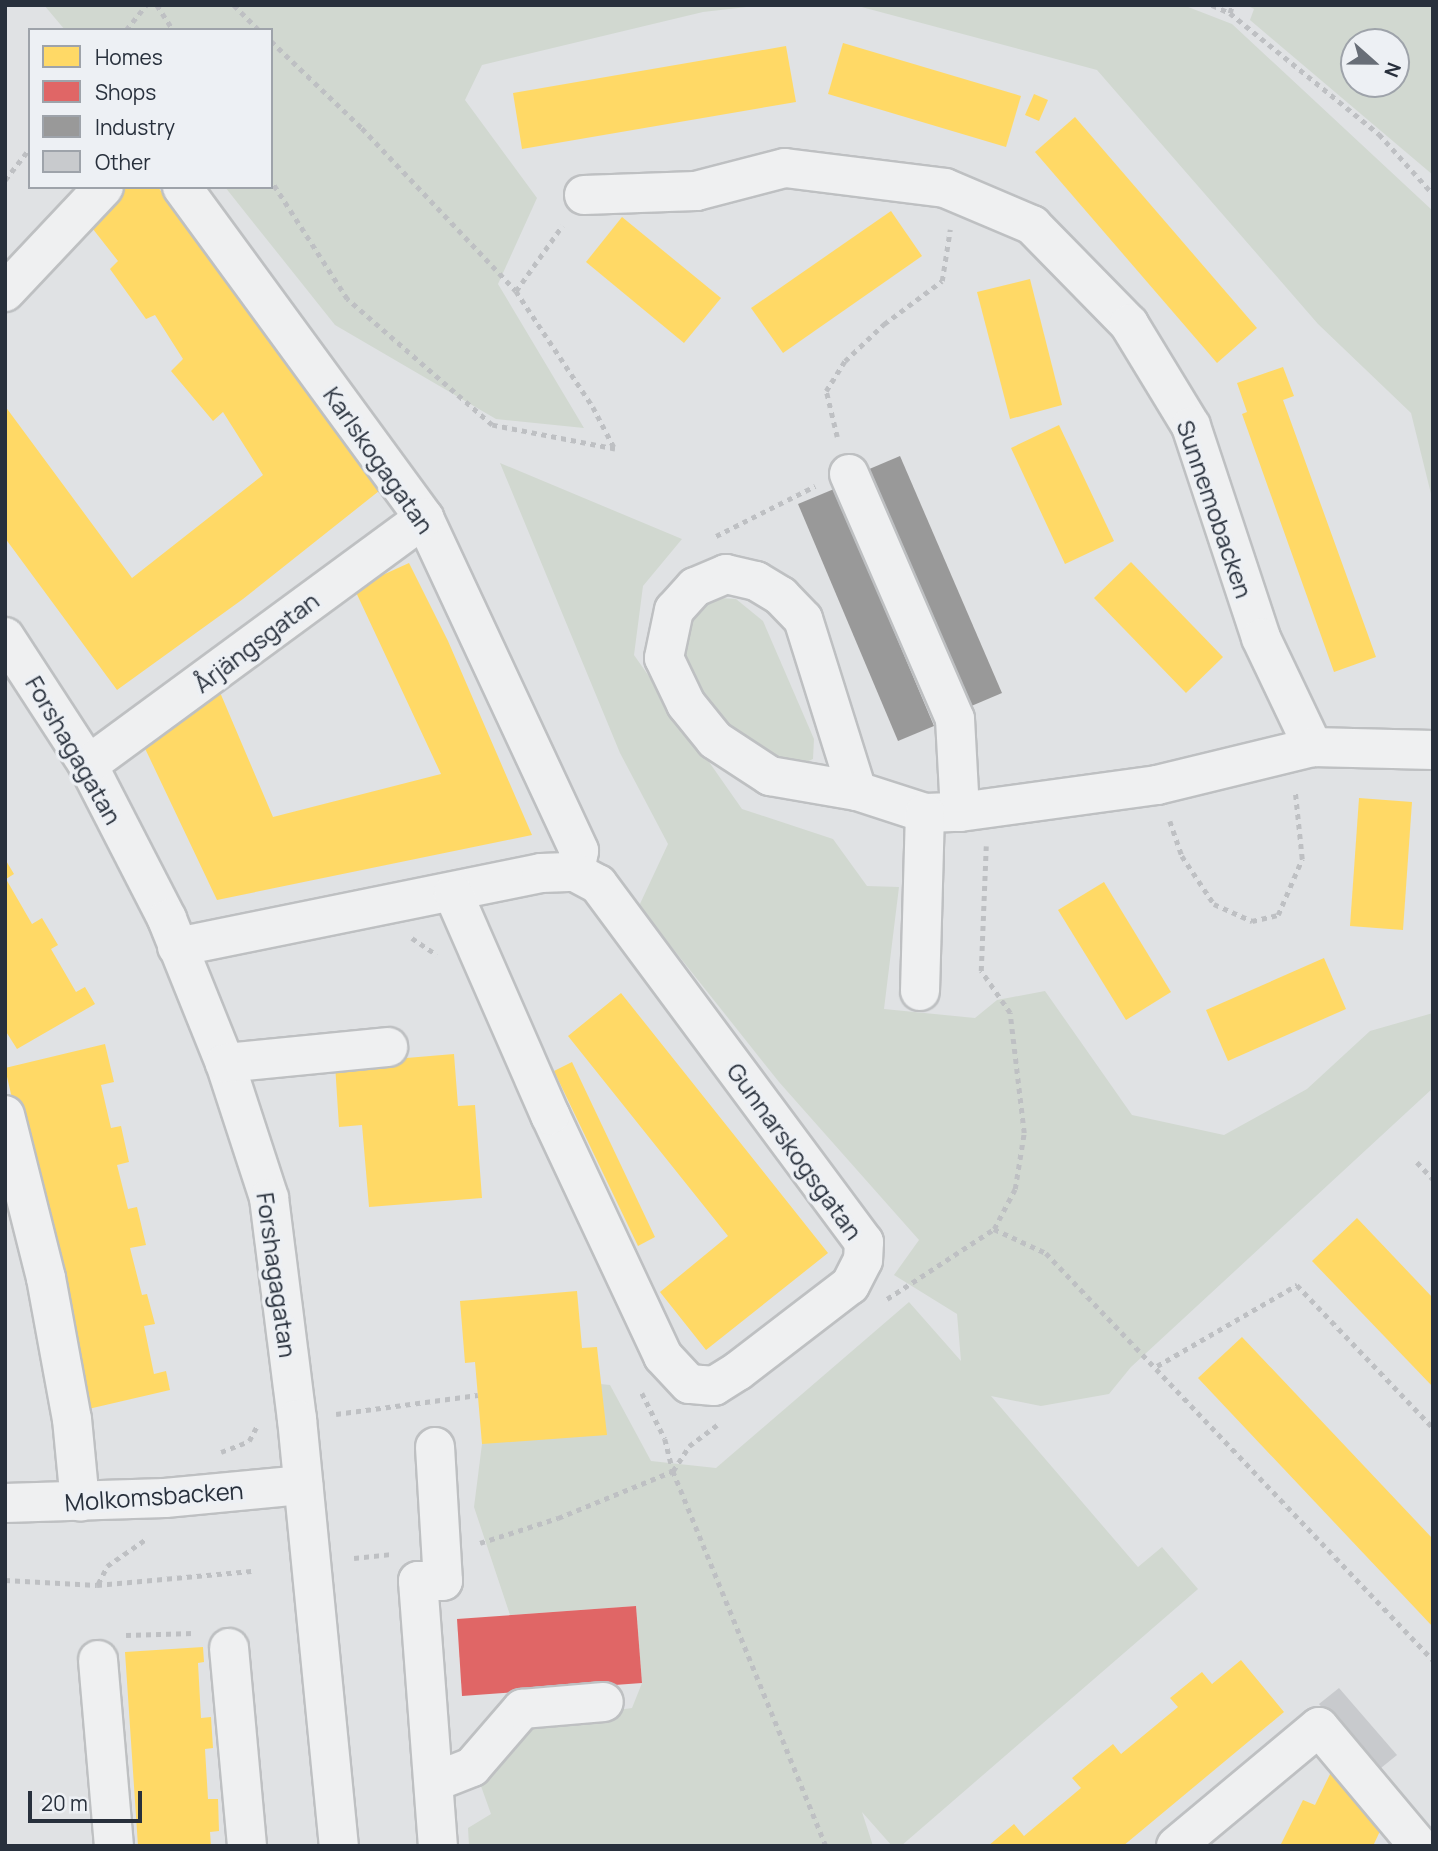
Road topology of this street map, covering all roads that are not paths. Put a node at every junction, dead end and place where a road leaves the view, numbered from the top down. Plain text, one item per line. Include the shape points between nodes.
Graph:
1 (102, 189) edge
2 (183, 189) edge
3 (584, 195) road end
4 (5, 292) edge
5 (849, 474) road end
6 (424, 518) junction
7 (5, 637) edge
8 (1301, 749) junction
9 (1433, 750) edge
10 (88, 765) junction
11 (857, 791) junction
12 (957, 811) junction
13 (575, 872) junction
14 (453, 893) junction
15 (177, 947) junction
16 (920, 991) dead end
17 (388, 1047) dead end
18 (225, 1063) junction
19 (5, 1115) edge
20 (435, 1447) dead end
21 (303, 1485) junction
22 (80, 1502) junction
23 (5, 1503) edge
24 (229, 1648) road end
25 (98, 1660) road end
26 (604, 1702) dead end
27 (434, 1782) junction
28 (114, 1846) edge
29 (247, 1846) edge
30 (339, 1846) edge
31 (438, 1846) edge
32 (1176, 1846) edge
33 (1419, 1846) edge

1 - 4 street
2 - 6 street, Karlskogagatan
3 - 8 street, Sunnemobacken via 696,191 785,168 945,188 1032,225 1129,324 1191,425
5 - 12 street via 955,719
6 - 10 street, Årjängsgatan
6 - 13 street, Karlskogagatan via 579,852
7 - 10 street, Forshagagatan
8 - 9 street
8 - 12 street via 1157,785
10 - 15 street, Forshagagatan
11 - 11 street via 803,620 781,596 756,581 726,574 695,587 674,610 664,658 686,704 715,740 770,776
11 - 12 street
12 - 16 street
13 - 14 street via 541,873
13 - 14 street, Gunnarskogsgatan via 598,884 864,1242 863,1261 850,1285 714,1386 689,1384 663,1356
14 - 15 street
15 - 18 street, Forshagagatan
17 - 18 street
18 - 21 street, Forshagagatan via 269,1199
19 - 22 street via 18,1151 46,1278 72,1419
20 - 27 street via 443,1580 418,1581
21 - 22 street, Molkomsbacken
21 - 30 street, Forshagagatan
22 - 23 street, Molkomsbacken
24 - 29 street
25 - 28 street
26 - 27 street via 522,1709 472,1767
27 - 31 street
32 - 33 street via 1319,1727

